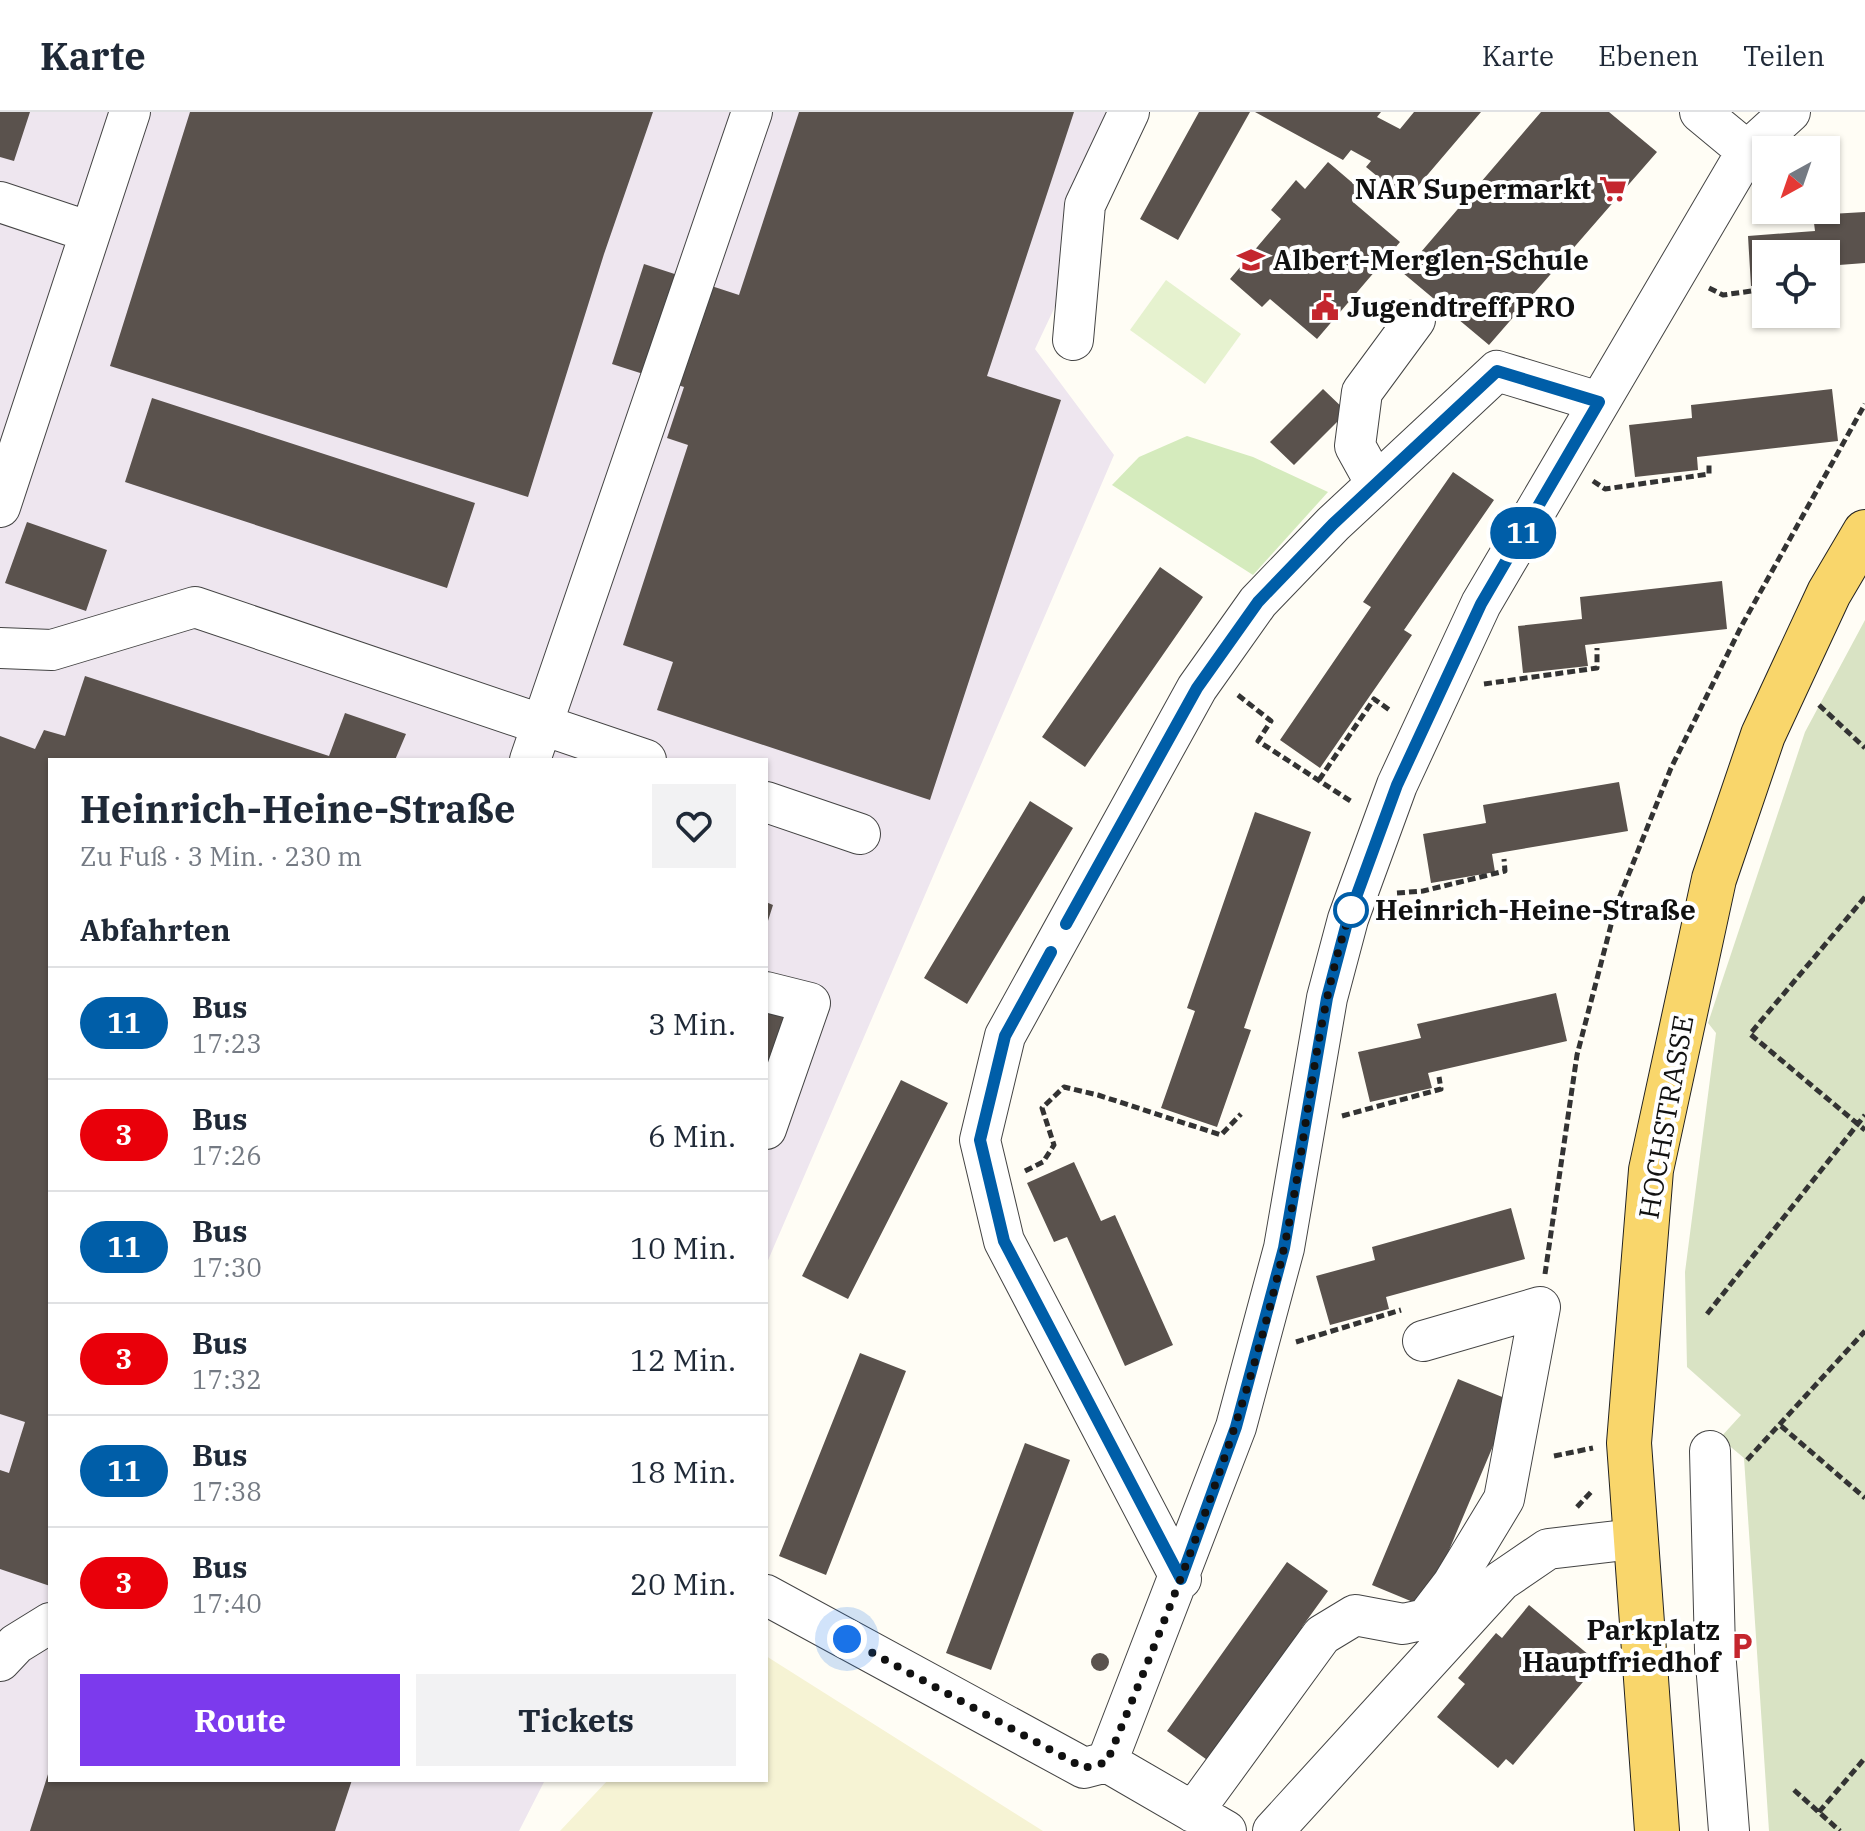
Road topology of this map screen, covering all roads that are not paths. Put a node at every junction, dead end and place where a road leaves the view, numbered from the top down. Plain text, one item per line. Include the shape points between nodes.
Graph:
1 (130, 112) edge
2 (752, 112) edge
3 (1129, 112) edge
4 (1700, 112) edge
5 (1790, 112) edge
6 (1747, 151) junction
7 (0, 202) edge
8 (90, 232) junction
9 (1415, 320) dead end
10 (1073, 340) dead end
11 (17, 399) edge
12 (1599, 402) junction
13 (1376, 484) junction
14 (0, 507) edge
15 (1865, 532) edge
16 (0, 648) edge
17 (536, 742) edge
18 (634, 758) edge
19 (768, 803) edge
20 (860, 834) dead end
21 (768, 992) edge
22 (768, 1123) edge
23 (1423, 1341) dead end
24 (1710, 1458) road end
25 (1634, 1539) junction
26 (1181, 1579) junction
27 (768, 1596) edge
28 (48, 1624) edge
29 (0, 1661) edge
30 (1107, 1762) junction
31 (1209, 1821) edge
32 (1273, 1831) edge
33 (1657, 1831) edge
34 (1729, 1831) edge

1 - 8 street
2 - 17 street
3 - 10 street via 1085,205
4 - 6 street
5 - 6 street
6 - 12 street
7 - 8 street
8 - 11 street
9 - 13 street via 1362,392 1355,446
11 - 14 street
12 - 13 street via 1497,371
12 - 26 street via 1481,604 1421,732 1348,919 1327,998 1284,1248 1236,1427
13 - 26 street via 1258,602 1209,671 1005,1036 980,1140 1004,1241
15 - 25 main road, HOCHSTRASSE via 1829,593 1763,735 1714,879 1651,1170 1629,1428
16 - 17 street via 52,650 195,607
17 - 18 street
19 - 20 street
21 - 22 street via 810,1003
23 - 31 street via 1540,1307 1504,1499 1426,1619 1403,1624 1355,1615 1322,1635
24 - 34 street via 1715,1650
25 - 32 street via 1548,1549 1501,1581
25 - 33 main road, HOCHSTRASSE
26 - 30 street
27 - 30 street via 1084,1768
28 - 29 street
30 - 31 street

